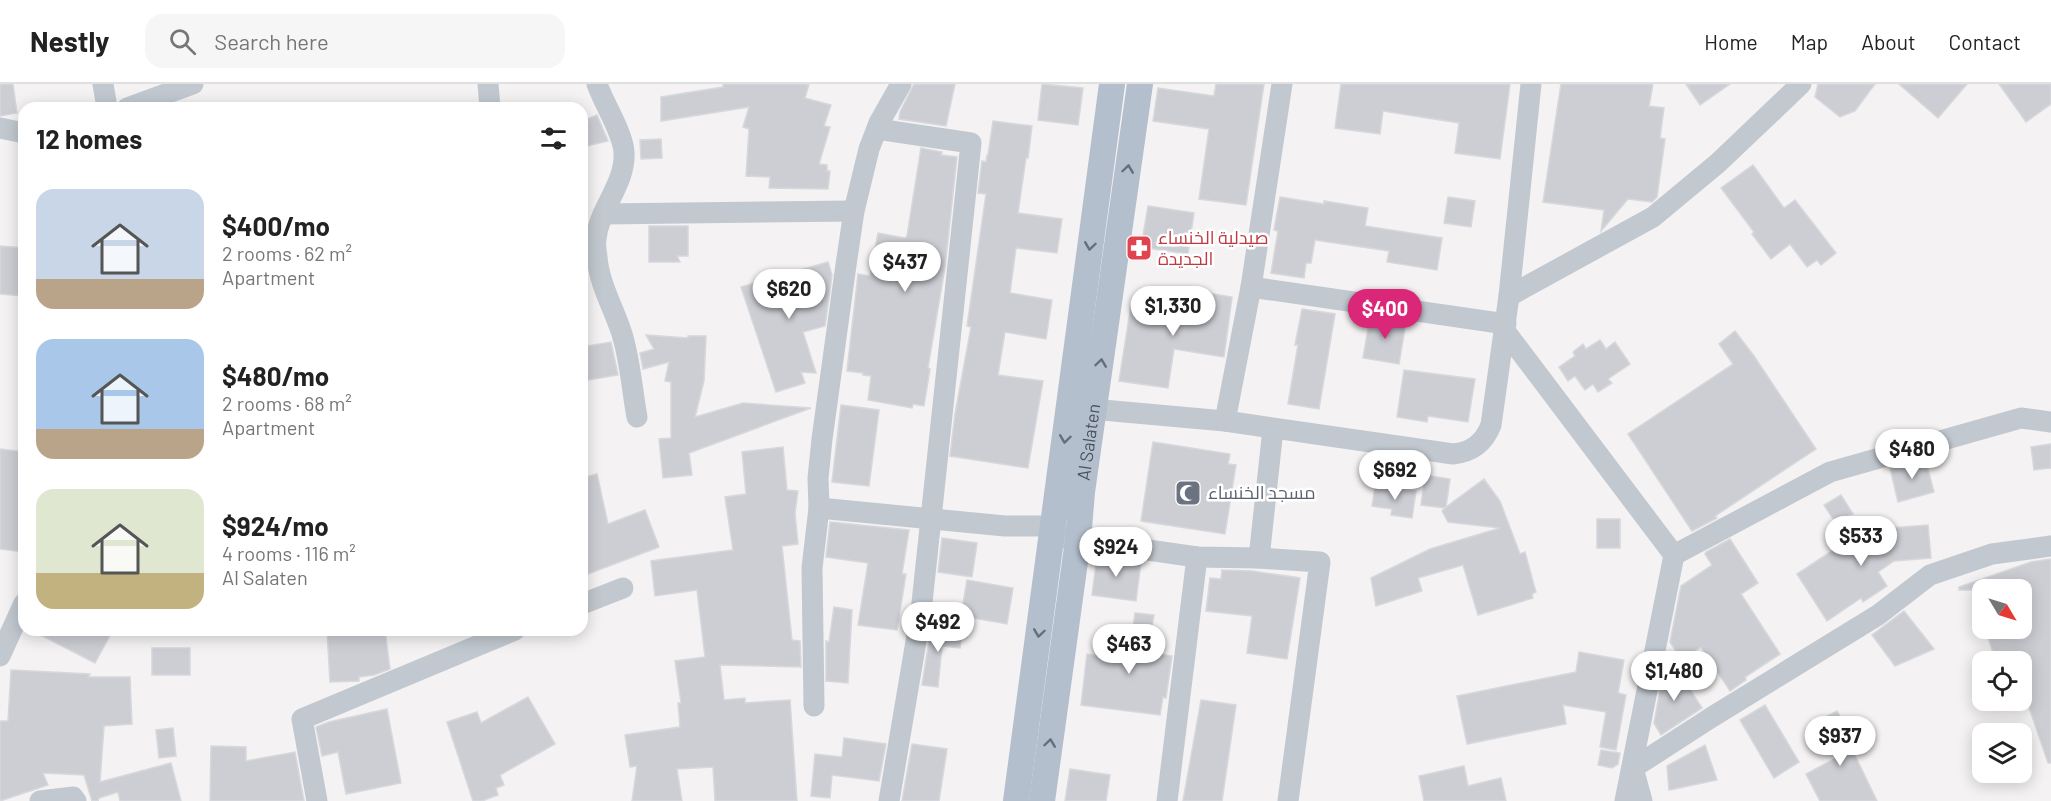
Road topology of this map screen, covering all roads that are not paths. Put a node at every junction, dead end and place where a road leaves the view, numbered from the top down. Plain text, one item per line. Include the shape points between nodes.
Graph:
1 (103, 84) edge
2 (193, 84) edge
3 (488, 84) edge
4 (597, 84) edge
5 (902, 84) edge
6 (1112, 84) edge
7 (1140, 84) edge
8 (1282, 84) edge
9 (1531, 84) edge
10 (1801, 84) edge
11 (106, 102) edge
12 (144, 102) edge
13 (490, 102) edge
14 (0, 128) edge
15 (877, 129) junction
16 (18, 132) edge
17 (854, 211) junction
18 (603, 214) junction
19 (1251, 287) junction
20 (1509, 296) junction
21 (1505, 328) junction
22 (1082, 409) junction
23 (637, 417) dead end
24 (1225, 421) junction
25 (2051, 422) edge
26 (1274, 429) junction
27 (819, 508) junction
28 (931, 520) junction
29 (1052, 531) junction
30 (1078, 540) junction
31 (2051, 546) edge
32 (1674, 555) junction
33 (1197, 557) junction
34 (1259, 558) junction
35 (623, 588) dead end
36 (588, 602) edge
37 (18, 616) edge
38 (501, 636) edge
39 (0, 656) edge
40 (814, 706) dead end
41 (1633, 768) junction
42 (40, 801) edge
43 (76, 801) edge
44 (317, 801) edge
45 (889, 801) edge
46 (1016, 801) edge
47 (1042, 801) edge
48 (1167, 801) edge
49 (1288, 801) edge
50 (1625, 801) edge
51 (1642, 801) edge

1 - 11 street
2 - 12 street
3 - 13 street
4 - 18 street via 624,152 619,180
5 - 15 street
6 -> 22 main road, Al Salaten via 1083,290
22 -> 7 main road, Al Salaten
8 - 19 street
9 - 20 street
10 - 20 street via 1718,163 1653,217
14 - 16 street
15 - 17 street
15 - 28 street via 971,143
17 - 18 street
17 - 27 street via 822,439
18 - 23 street via 596,238 597,261 622,333
19 - 21 street
19 - 24 street
20 - 21 street
21 - 26 street via 1491,425 1484,439 1471,450 1453,454
21 - 32 street
22 - 24 street
22 -> 29 main road, Al Salaten
22 - 30 main road, Al Salaten
24 - 26 street
25 - 32 street via 2021,418 1830,472
26 - 34 street
27 - 28 street
27 - 40 street via 812,568
28 - 29 street
28 - 45 street via 921,612
29 - 30 street
29 -> 46 main road, Al Salaten
30 - 33 street
47 -> 30 main road, Al Salaten
31 - 41 street via 1992,554 1930,574 1878,615
32 - 41 street
33 - 34 street
33 - 48 street
34 - 49 street via 1320,562
35 - 36 street
37 - 39 street
38 - 44 street via 302,719
41 - 50 street
41 - 51 street
42 - 43 street via 73,797

